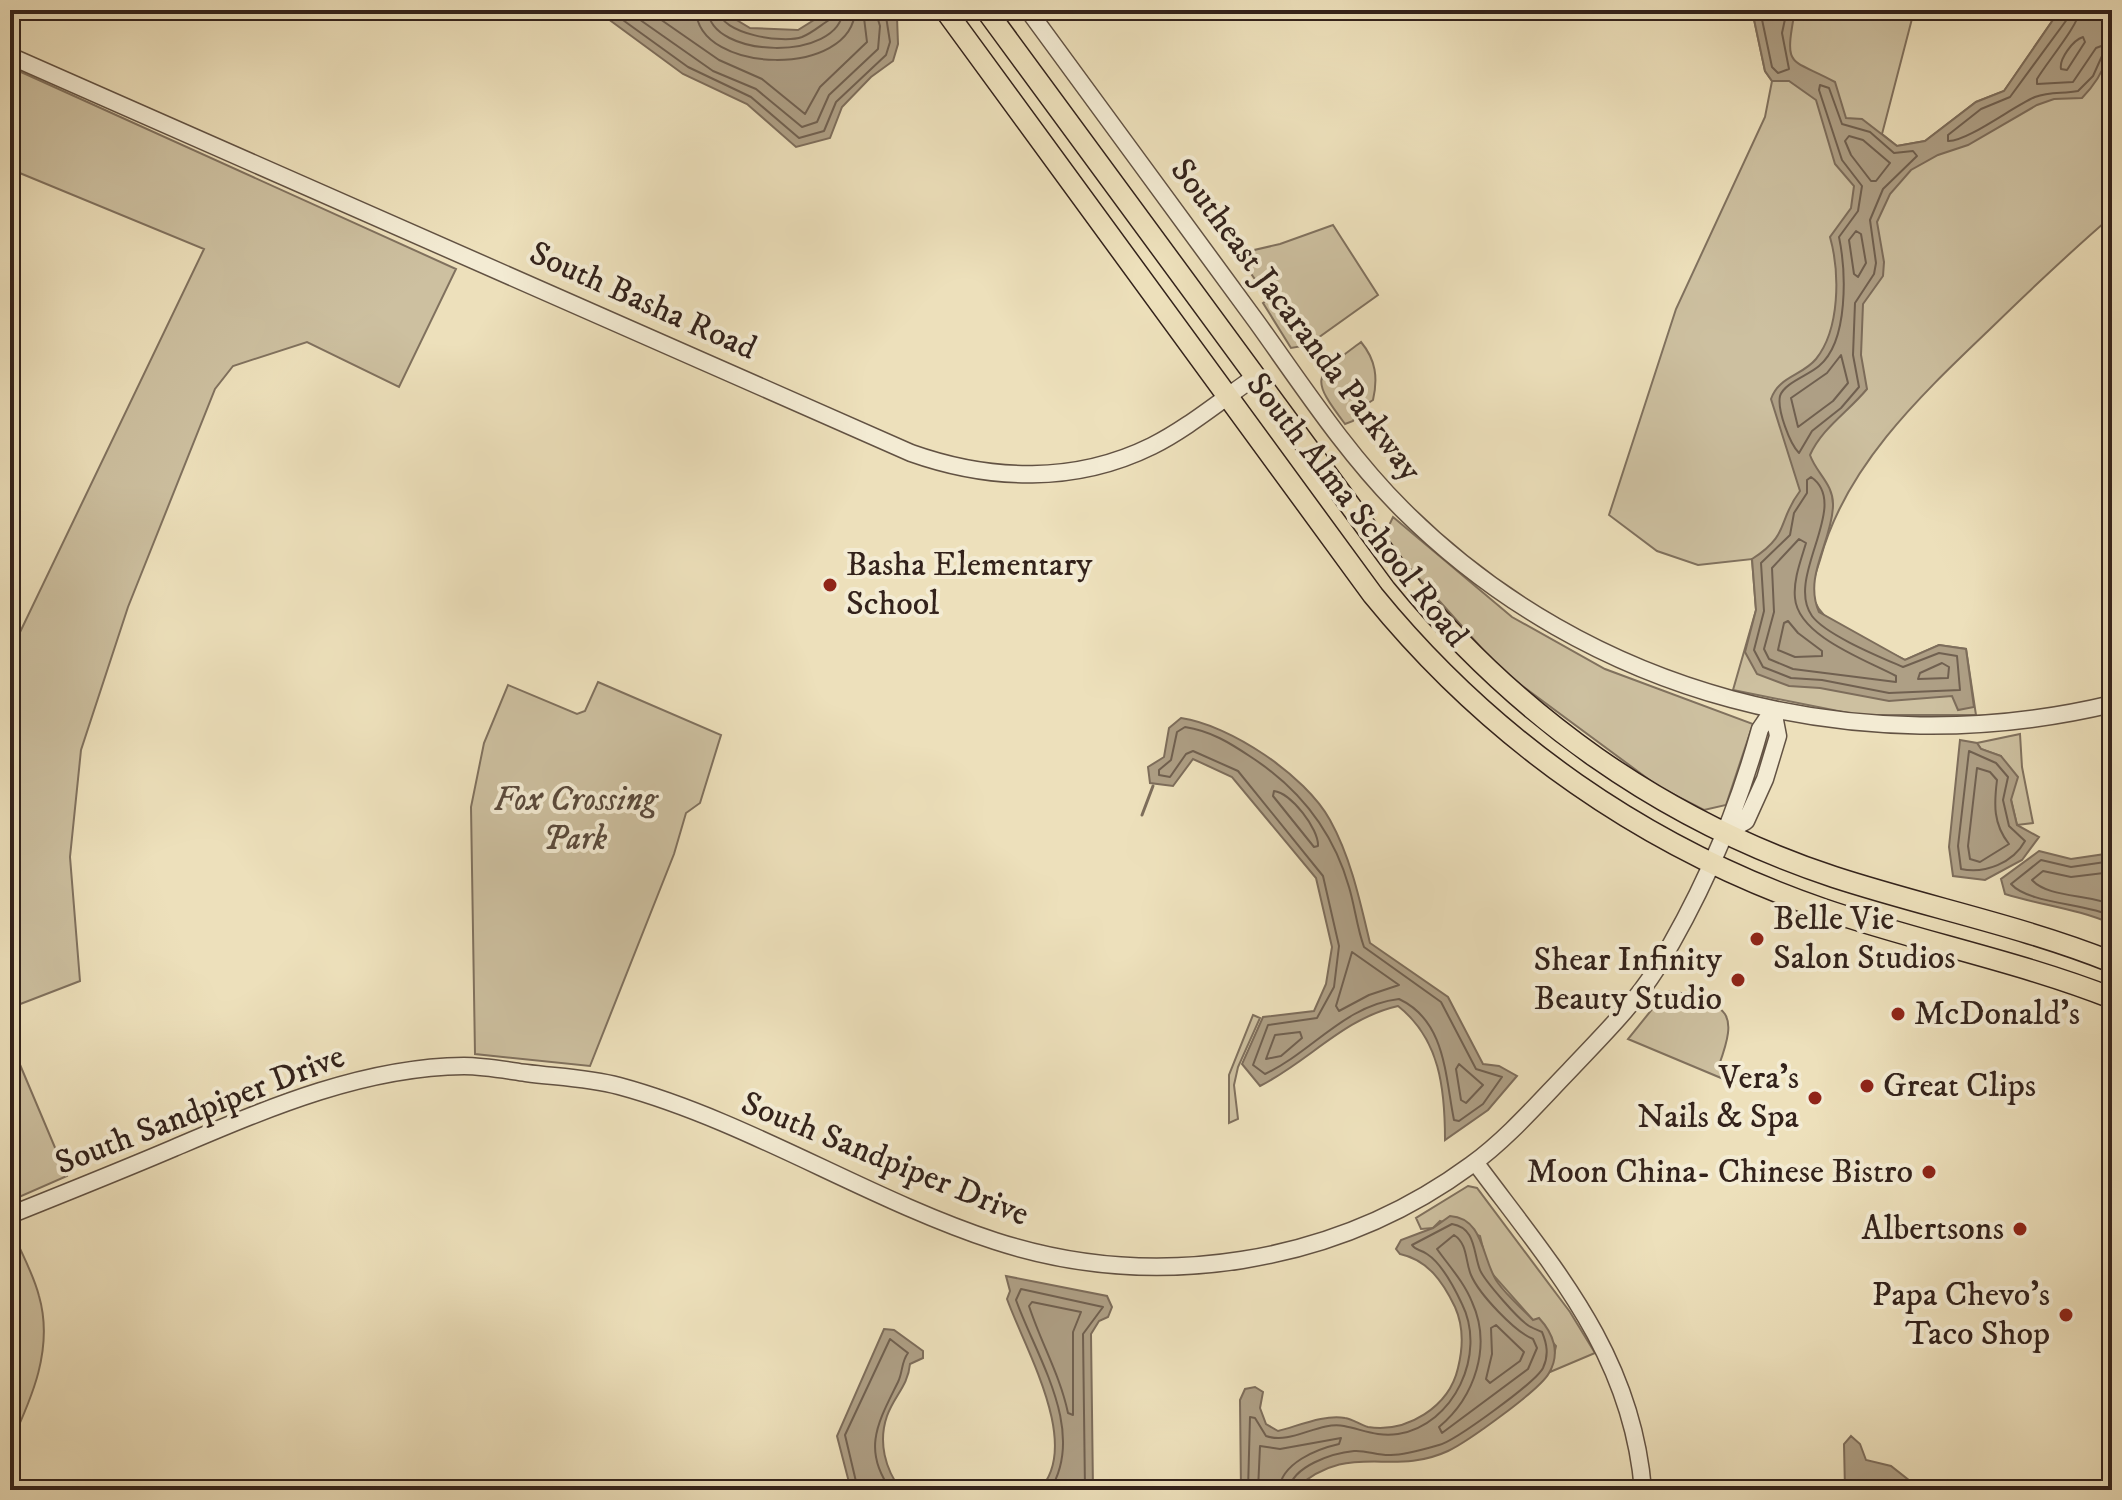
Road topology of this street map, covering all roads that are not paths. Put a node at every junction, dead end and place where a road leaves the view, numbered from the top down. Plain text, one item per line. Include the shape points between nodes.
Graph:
1 (945, 10) edge
2 (986, 10) edge
3 (1028, 10) edge
4 (10, 56) edge
5 (1255, 377) junction
6 (1227, 396) junction
7 (2112, 704) edge
8 (1773, 710) junction
9 (1725, 833) junction
10 (1711, 864) junction
11 (2112, 962) edge
12 (2112, 998) edge
13 (1475, 1162) junction
14 (10, 1215) edge
15 (1643, 1490) edge

1 - 6 main road, South Alma School Road
2 - 5 main road, South Alma School Road
3 - 8 street, Southeast Jacaranda Parkway via 1362,465 1427,533 1486,581 1589,646 1681,685
4 - 6 street, South Basha Road via 911,453 956,468 1037,475 1095,466 1153,445
5 - 6 street, South Basha Road
5 - 9 main road, South Alma School Road via 1402,576 1466,650 1601,763
6 - 10 main road, South Alma School Road via 1373,595 1470,699 1593,797
7 - 8 street, Southeast Jacaranda Parkway via 2028,720 1941,727 1845,723
8 - 9 street, South Sandpiper Drive via 1778,736 1765,779 1746,821
9 - 10 street, South Sandpiper Drive
9 - 11 main road, South Alma School Road via 1826,875
10 - 12 main road, South Alma School Road via 1825,909
10 - 13 street, South Sandpiper Drive via 1657,967 1632,1002 1540,1102
13 - 14 street, South Sandpiper Drive via 1414,1201 1298,1249 1230,1263 1117,1265 992,1240 623,1088 466,1066 324,1089
13 - 15 street via 1599,1336 1632,1419

